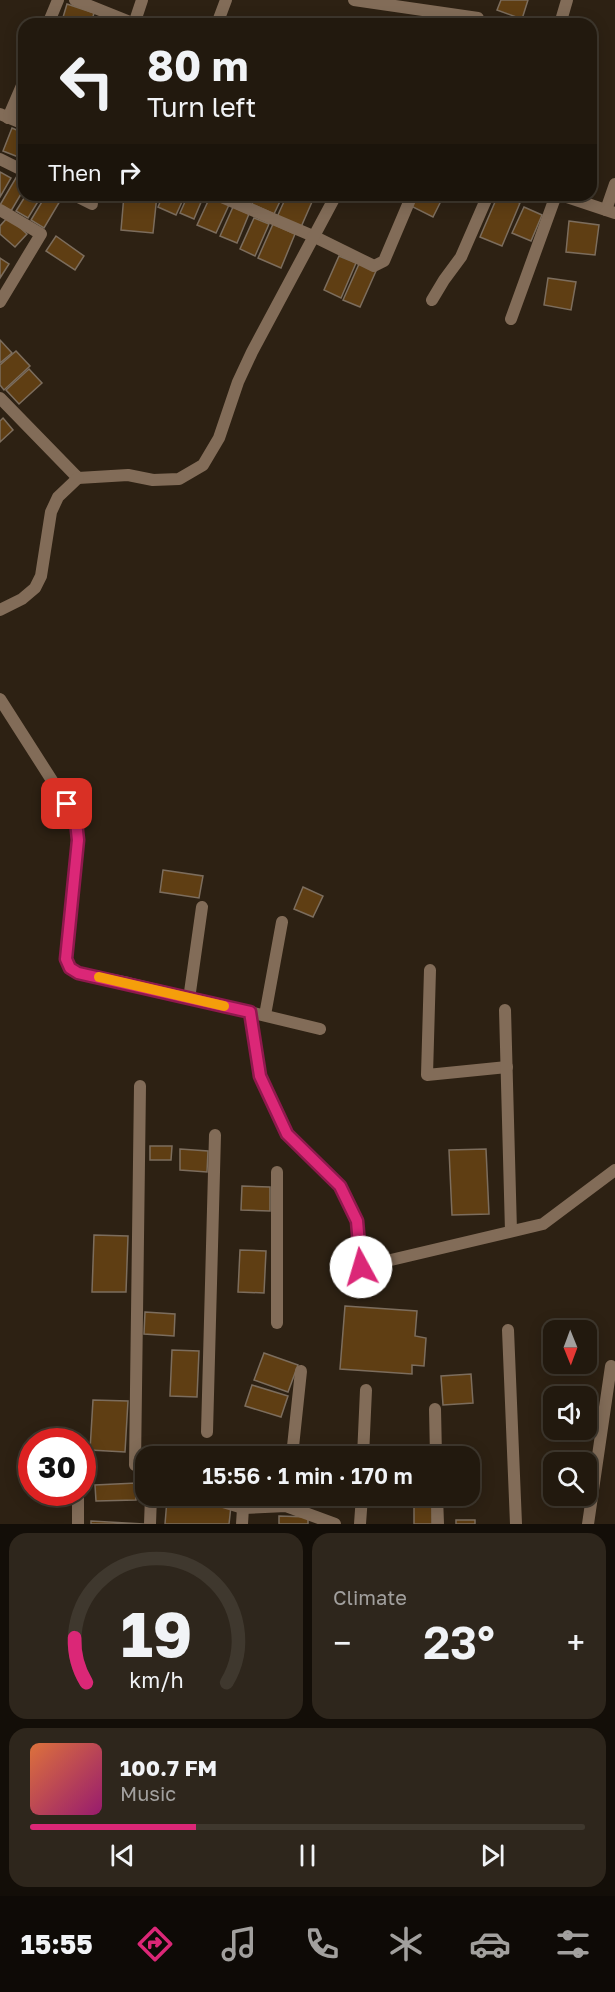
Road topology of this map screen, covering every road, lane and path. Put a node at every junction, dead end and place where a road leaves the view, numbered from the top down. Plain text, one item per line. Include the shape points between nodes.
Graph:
1 (58, 0) edge
2 (75, 0) edge
3 (142, 0) edge
4 (226, 0) edge
5 (354, 0) edge
6 (567, 0) edge
7 (50, 18) edge
8 (119, 18) edge
9 (136, 18) edge
10 (219, 18) edge
11 (478, 18) dead end
12 (562, 18) edge
13 (18, 92) edge
14 (4, 116) edge
15 (18, 122) edge
16 (0, 159) edge
17 (18, 168) edge
18 (615, 184) edge
19 (86, 201) edge
20 (232, 201) edge
21 (333, 201) edge
22 (409, 201) edge
23 (485, 201) edge
24 (554, 201) edge
25 (578, 201) edge
26 (92, 204) dead end
27 (0, 210) edge
28 (610, 212) edge
29 (313, 236) junction
30 (432, 300) dead end
31 (0, 302) edge
32 (511, 319) dead end
33 (0, 398) edge
34 (78, 478) junction
35 (0, 610) edge
36 (0, 699) edge
37 (202, 907) dead end
38 (282, 922) dead end
39 (430, 970) dead end
40 (189, 999) junction
41 (505, 1010) dead end
42 (250, 1012) junction
43 (265, 1015) junction
44 (320, 1029) dead end
45 (507, 1066) junction
46 (140, 1086) dead end
47 (215, 1134) dead end
48 (615, 1170) edge
49 (277, 1172) dead end
50 (512, 1231) junction
51 (277, 1323) dead end
52 (508, 1330) dead end
53 (611, 1366) dead end
54 (301, 1371) dead end
55 (366, 1390) dead end
56 (435, 1410) dead end
57 (207, 1432) dead end
58 (135, 1446) edge
59 (293, 1446) edge
60 (363, 1446) edge
61 (436, 1446) edge
62 (78, 1506) edge
63 (151, 1506) edge
64 (236, 1506) edge
65 (256, 1506) edge
66 (296, 1506) edge
67 (361, 1506) edge
68 (438, 1506) edge
69 (243, 1508) junction
70 (322, 1521) edge
71 (78, 1524) edge
72 (150, 1524) edge
73 (242, 1524) edge
74 (335, 1524) edge
75 (360, 1524) edge
76 (438, 1524) edge
77 (516, 1524) edge
78 (588, 1524) edge

1 - 7 street
2 - 8 street
3 - 9 street
4 - 10 street
5 - 11 street
6 - 12 street
13 - 14 street
14 - 15 street
16 - 17 street
18 - 28 street
19 - 26 street
20 - 29 street
21 - 29 street
22 - 29 street via 380,265 368,265
23 - 30 street via 461,257
24 - 32 street
25 - 28 street
27 - 31 street via 41,234
29 - 34 street via 252,351 219,438 203,465 179,479 153,480 128,475
33 - 34 street
34 - 35 street via 58,497 51,512 41,576 35,588
36 - 40 street via 76,822 78,840 66,959 70,968
37 - 40 street
38 - 43 street
39 - 45 street via 427,1075
40 - 42 street
41 - 45 street
42 - 43 street
42 - 50 street via 260,1076 287,1134 340,1186 357,1221 361,1267
43 - 44 street
45 - 50 street
46 - 58 street
47 - 57 street
48 - 50 street via 543,1224
49 - 51 street
52 - 77 street
53 - 78 street
54 - 59 street
55 - 60 street
56 - 61 street
62 - 71 street
63 - 72 street
64 - 69 street
65 - 69 street
66 - 70 street
67 - 75 street
68 - 76 street
69 - 73 street
70 - 74 street

